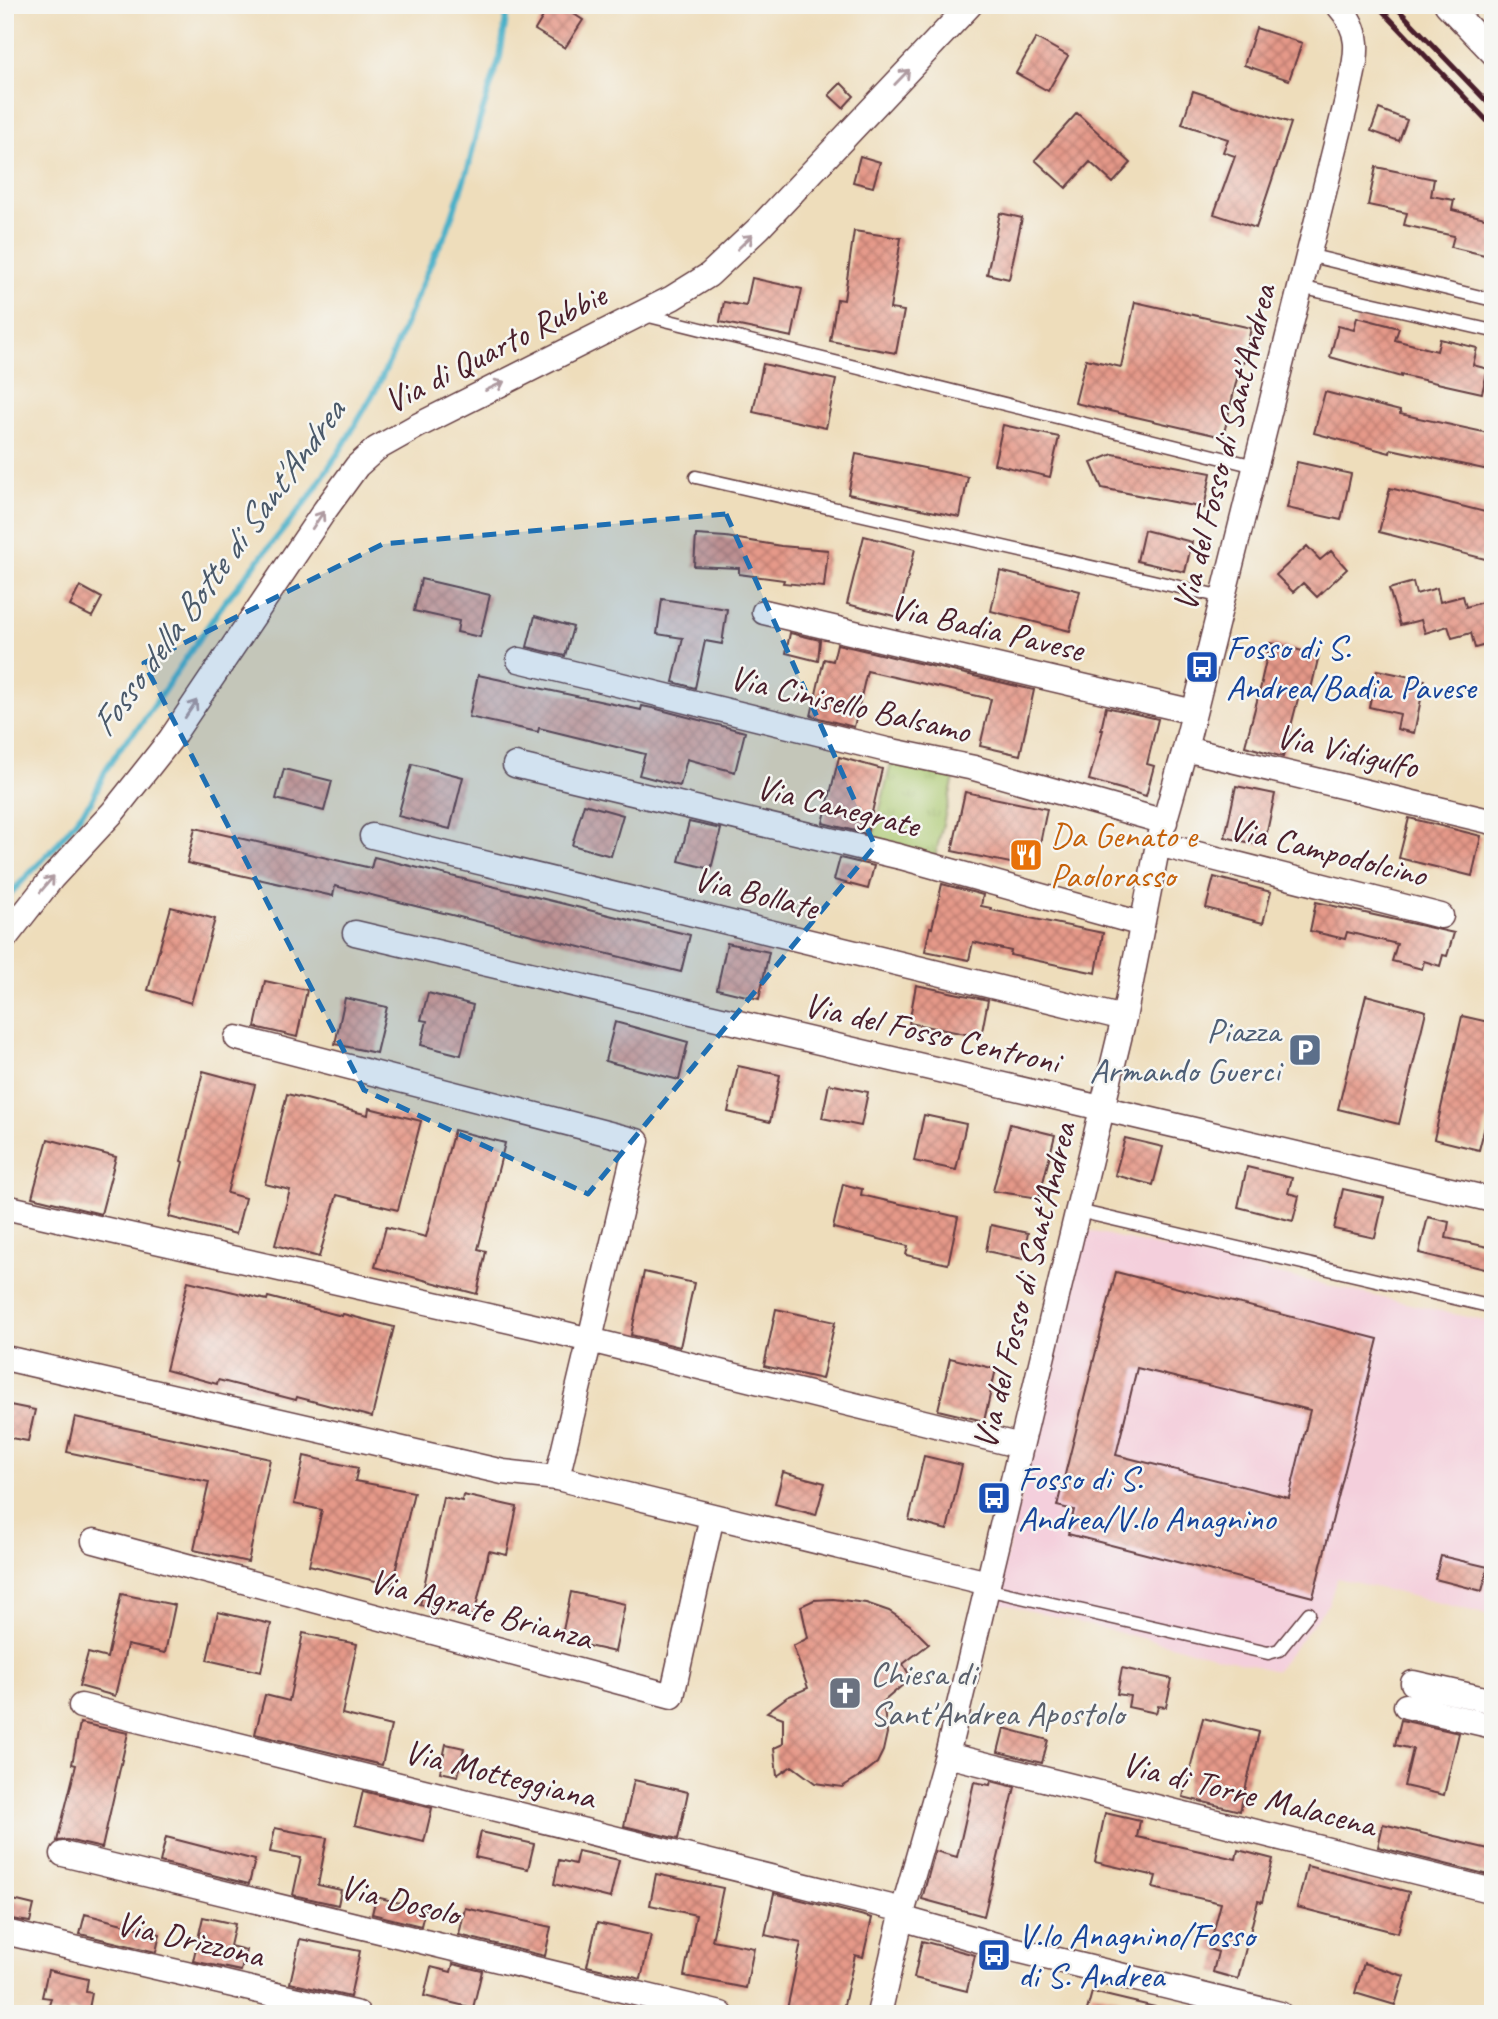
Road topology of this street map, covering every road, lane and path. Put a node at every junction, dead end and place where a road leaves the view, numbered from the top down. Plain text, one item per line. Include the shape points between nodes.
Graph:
1 (970, 5) edge
2 (1338, 5) edge
3 (1447, 5) edge
4 (1493, 53) edge
5 (1308, 255) junction
6 (1300, 287) junction
7 (1493, 300) edge
8 (641, 314) junction
9 (1493, 331) edge
10 (1255, 466) junction
11 (696, 477) dead end
12 (1223, 597) junction
13 (764, 612) dead end
14 (519, 660) dead end
15 (1194, 712) junction
16 (1185, 749) junction
17 (514, 765) dead end
18 (1493, 822) edge
19 (1161, 833) junction
20 (372, 836) dead end
21 (1441, 916) dead end
22 (1142, 924) junction
23 (355, 933) dead end
24 (5, 939) edge
25 (1124, 1018) junction
26 (237, 1038) dead end
27 (1102, 1109) junction
28 (1493, 1200) edge
29 (5, 1207) edge
30 (1077, 1211) junction
31 (1493, 1307) edge
32 (590, 1341) junction
33 (5, 1358) edge
34 (1021, 1446) junction
35 (557, 1478) junction
36 (712, 1516) junction
37 (94, 1541) dead end
38 (987, 1586) junction
39 (1309, 1613) dead end
40 (1493, 1701) edge
41 (81, 1706) dead end
42 (1493, 1726) edge
43 (947, 1755) junction
44 (63, 1854) dead end
45 (1493, 1891) edge
46 (902, 1914) junction
47 (5, 1932) edge
48 (358, 2014) edge
49 (721, 2014) edge
50 (879, 2014) edge
51 (1280, 2014) edge

8 -> 1 street, Via di Quarto Rubbie via 693,286 735,251
2 - 5 street, Via del Fosso di Sant'Andrea via 1355,30 1357,46
3 - 4 street
5 - 6 street, Via del Fosso di Sant'Andrea
5 - 7 lane
6 - 9 lane
6 - 10 street, Via del Fosso di Sant'Andrea
8 - 10 lane
24 -> 8 street, Via di Quarto Rubbie via 170,740 362,461 450,408
10 - 12 street, Via del Fosso di Sant'Andrea
11 - 12 lane
12 - 15 street, Via del Fosso di Sant'Andrea
13 - 15 street, Via Badia Pavese
14 - 19 street, Via Cinisello Balsamo via 887,751 974,768
15 - 16 street, Via del Fosso di Sant'Andrea
16 - 18 street, Via Vidigulfo
16 - 19 street, Via del Fosso di Sant'Andrea
17 - 22 street, Via Canegrate via 901,858
19 - 21 street, Via Campodolcino
19 - 22 street, Via del Fosso di Sant'Andrea
20 - 25 street, Via Bollate
22 - 25 street, Via del Fosso di Sant'Andrea
23 - 27 street, Via del Fosso Centroni
25 - 27 street, Via del Fosso di Sant'Andrea
26 - 32 street via 637,1141
27 - 28 street, Via del Fosso Centroni
27 - 30 street, Via del Fosso di Sant'Andrea
29 - 32 street
30 - 31 lane
30 - 34 street, Via del Fosso di Sant'Andrea
32 - 34 street
32 - 35 street
33 - 35 street via 503,1472
34 - 38 street, Via del Fosso di Sant'Andrea
35 - 36 street
36 - 37 street, Via Agrate Brianza via 672,1696
36 - 38 street
38 - 39 lane via 1268,1653 1279,1650
38 - 43 street, Via del Fosso di Sant'Andrea
40 - 42 street via 1410,1695
41 - 46 street, Via Motteggiana
43 - 45 street, Via di Torre Malacena
43 - 46 street, Via del Fosso di Sant'Andrea
44 - 49 street, Via Dosolo
46 - 50 street, Via del Fosso di Sant'Andrea
46 - 51 street, Via Motteggiana via 996,1945
47 - 48 street, Via Drizzona

